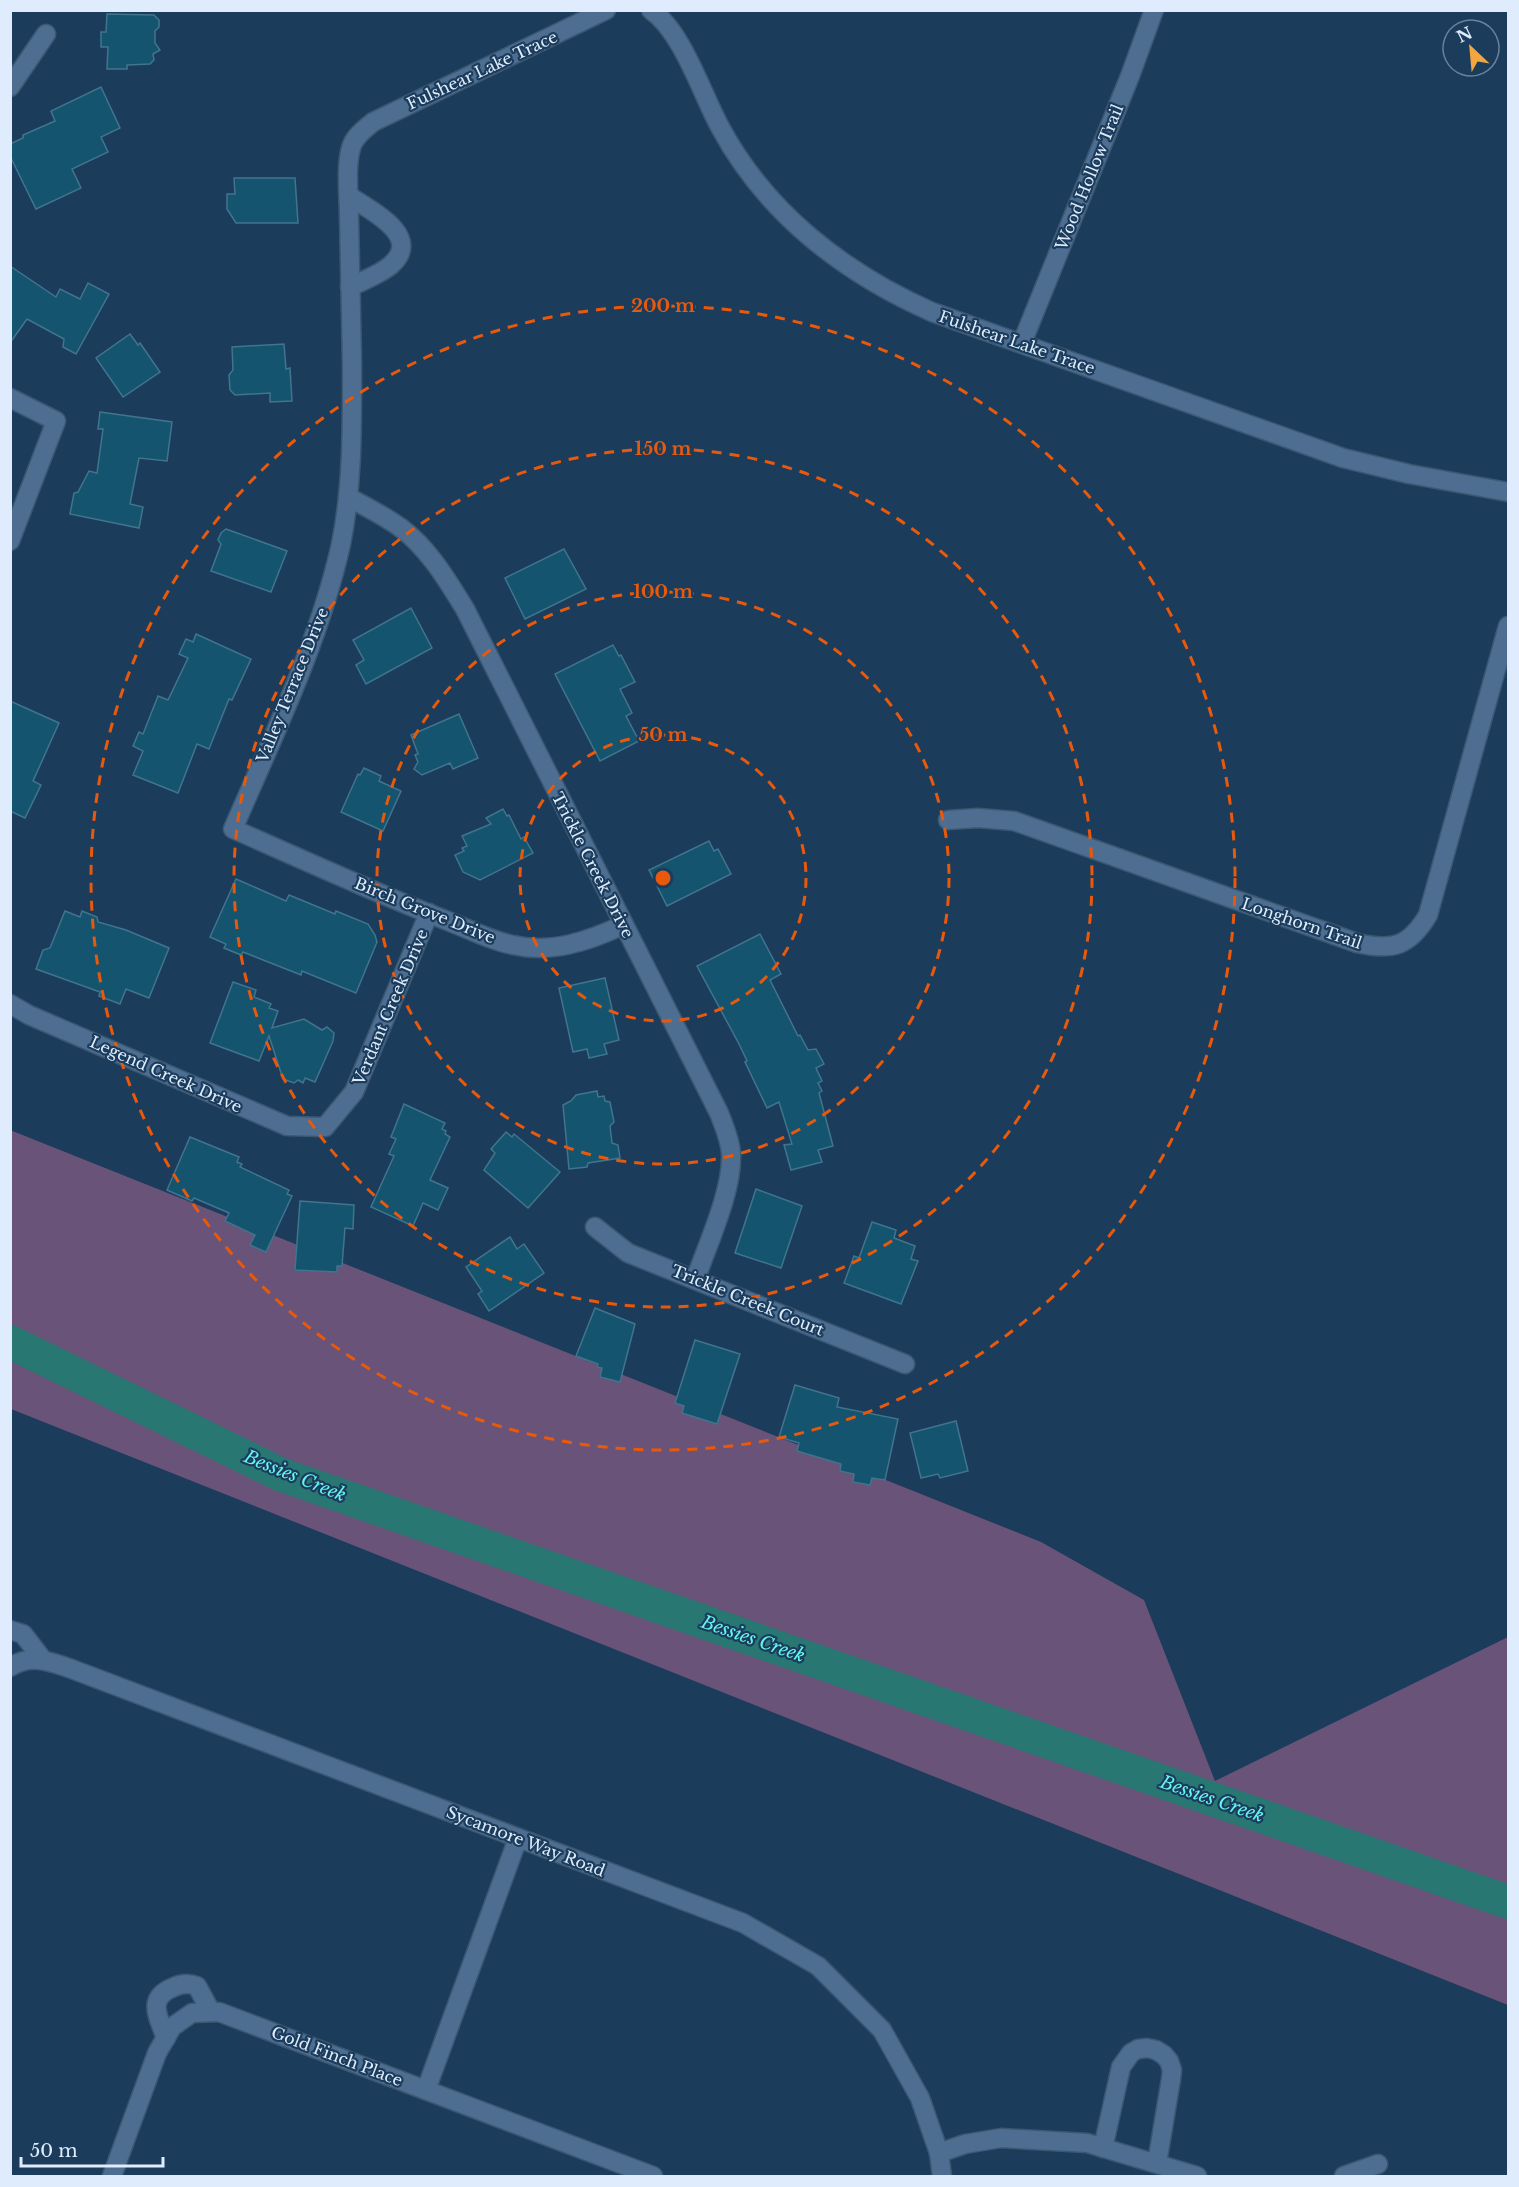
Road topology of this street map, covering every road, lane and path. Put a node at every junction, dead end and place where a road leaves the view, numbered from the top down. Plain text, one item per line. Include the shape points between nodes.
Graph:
1 (606, 10) edge
2 (651, 10) edge
3 (1154, 10) edge
4 (46, 34) dead end
5 (10, 87) edge
6 (361, 132) joint
7 (349, 196) junction
8 (351, 287) junction
9 (1022, 343) junction
10 (10, 398) edge
11 (1509, 492) edge
12 (348, 498) junction
13 (10, 541) edge
14 (1509, 626) edge
15 (948, 820) dead end
16 (233, 829) joint
17 (429, 914) junction
18 (623, 925) junction
19 (10, 1005) edge
20 (325, 1127) joint
21 (595, 1227) dead end
22 (696, 1278) junction
23 (906, 1364) dead end
24 (10, 1630) edge
25 (43, 1660) junction
26 (13, 1665) edge
27 (518, 1838) junction
28 (211, 2012) junction
29 (166, 2038) junction
30 (426, 2090) junction
31 (1103, 2148) junction
32 (939, 2153) junction
33 (1157, 2163) junction
34 (1378, 2164) dead end
35 (112, 2176) edge
36 (653, 2176) edge
37 (942, 2176) edge
38 (1197, 2176) edge
39 (1344, 2176) edge

1 - 6 street, Fulshear Lake Trace via 374,122
2 - 9 street, Fulshear Lake Trace via 675,36 736,153 801,231 836,259 897,297
3 - 9 street, Wood Hollow Trail
4 - 5 street
6 - 7 street, Valley Terrace Drive via 350,155
7 - 8 street, Valley Terrace Drive
7 - 8 street via 387,221 401,241 400,253 392,264
8 - 12 street, Valley Terrace Drive via 353,434
9 - 11 street, Fulshear Lake Trace via 1343,458
10 - 13 street via 56,421
12 - 16 street, Valley Terrace Drive via 341,544 307,656
12 - 18 street, Trickle Creek Drive via 402,529 450,584
14 - 15 street, Longhorn Trail via 1428,915 1418,932 1401,943 1379,948 1357,943 1014,821
16 - 17 street, Birch Grove Drive
17 - 18 street, Birch Grove Drive via 512,945 542,948 571,945
17 - 20 street, Verdant Creek Drive via 354,1092
18 - 22 street, Trickle Creek Drive via 719,1113 731,1152 726,1193
19 - 20 street, Legend Creek Drive via 286,1126
21 - 22 street, Trickle Creek Court via 628,1253
22 - 23 street, Trickle Creek Court
24 - 25 street via 23,1634
25 - 26 street, Sycamore Way Road
25 - 27 street, Sycamore Way Road
27 - 30 street
27 - 32 street, Sycamore Way Road via 743,1923 818,1966 882,2030 920,2098
28 - 29 street, Gold Finch Place via 192,2013 172,2027
28 - 29 street via 197,1986 168,1989 156,2003
28 - 30 street, Gold Finch Place
29 - 35 street, Gold Finch Place
30 - 36 street, Gold Finch Place
31 - 32 street via 1087,2143 1001,2138
31 - 33 street
31 - 33 street via 1125,2059 1138,2049 1156,2050 1164,2055 1172,2070
32 - 37 street, Sycamore Way Road
33 - 38 street
34 - 39 street

